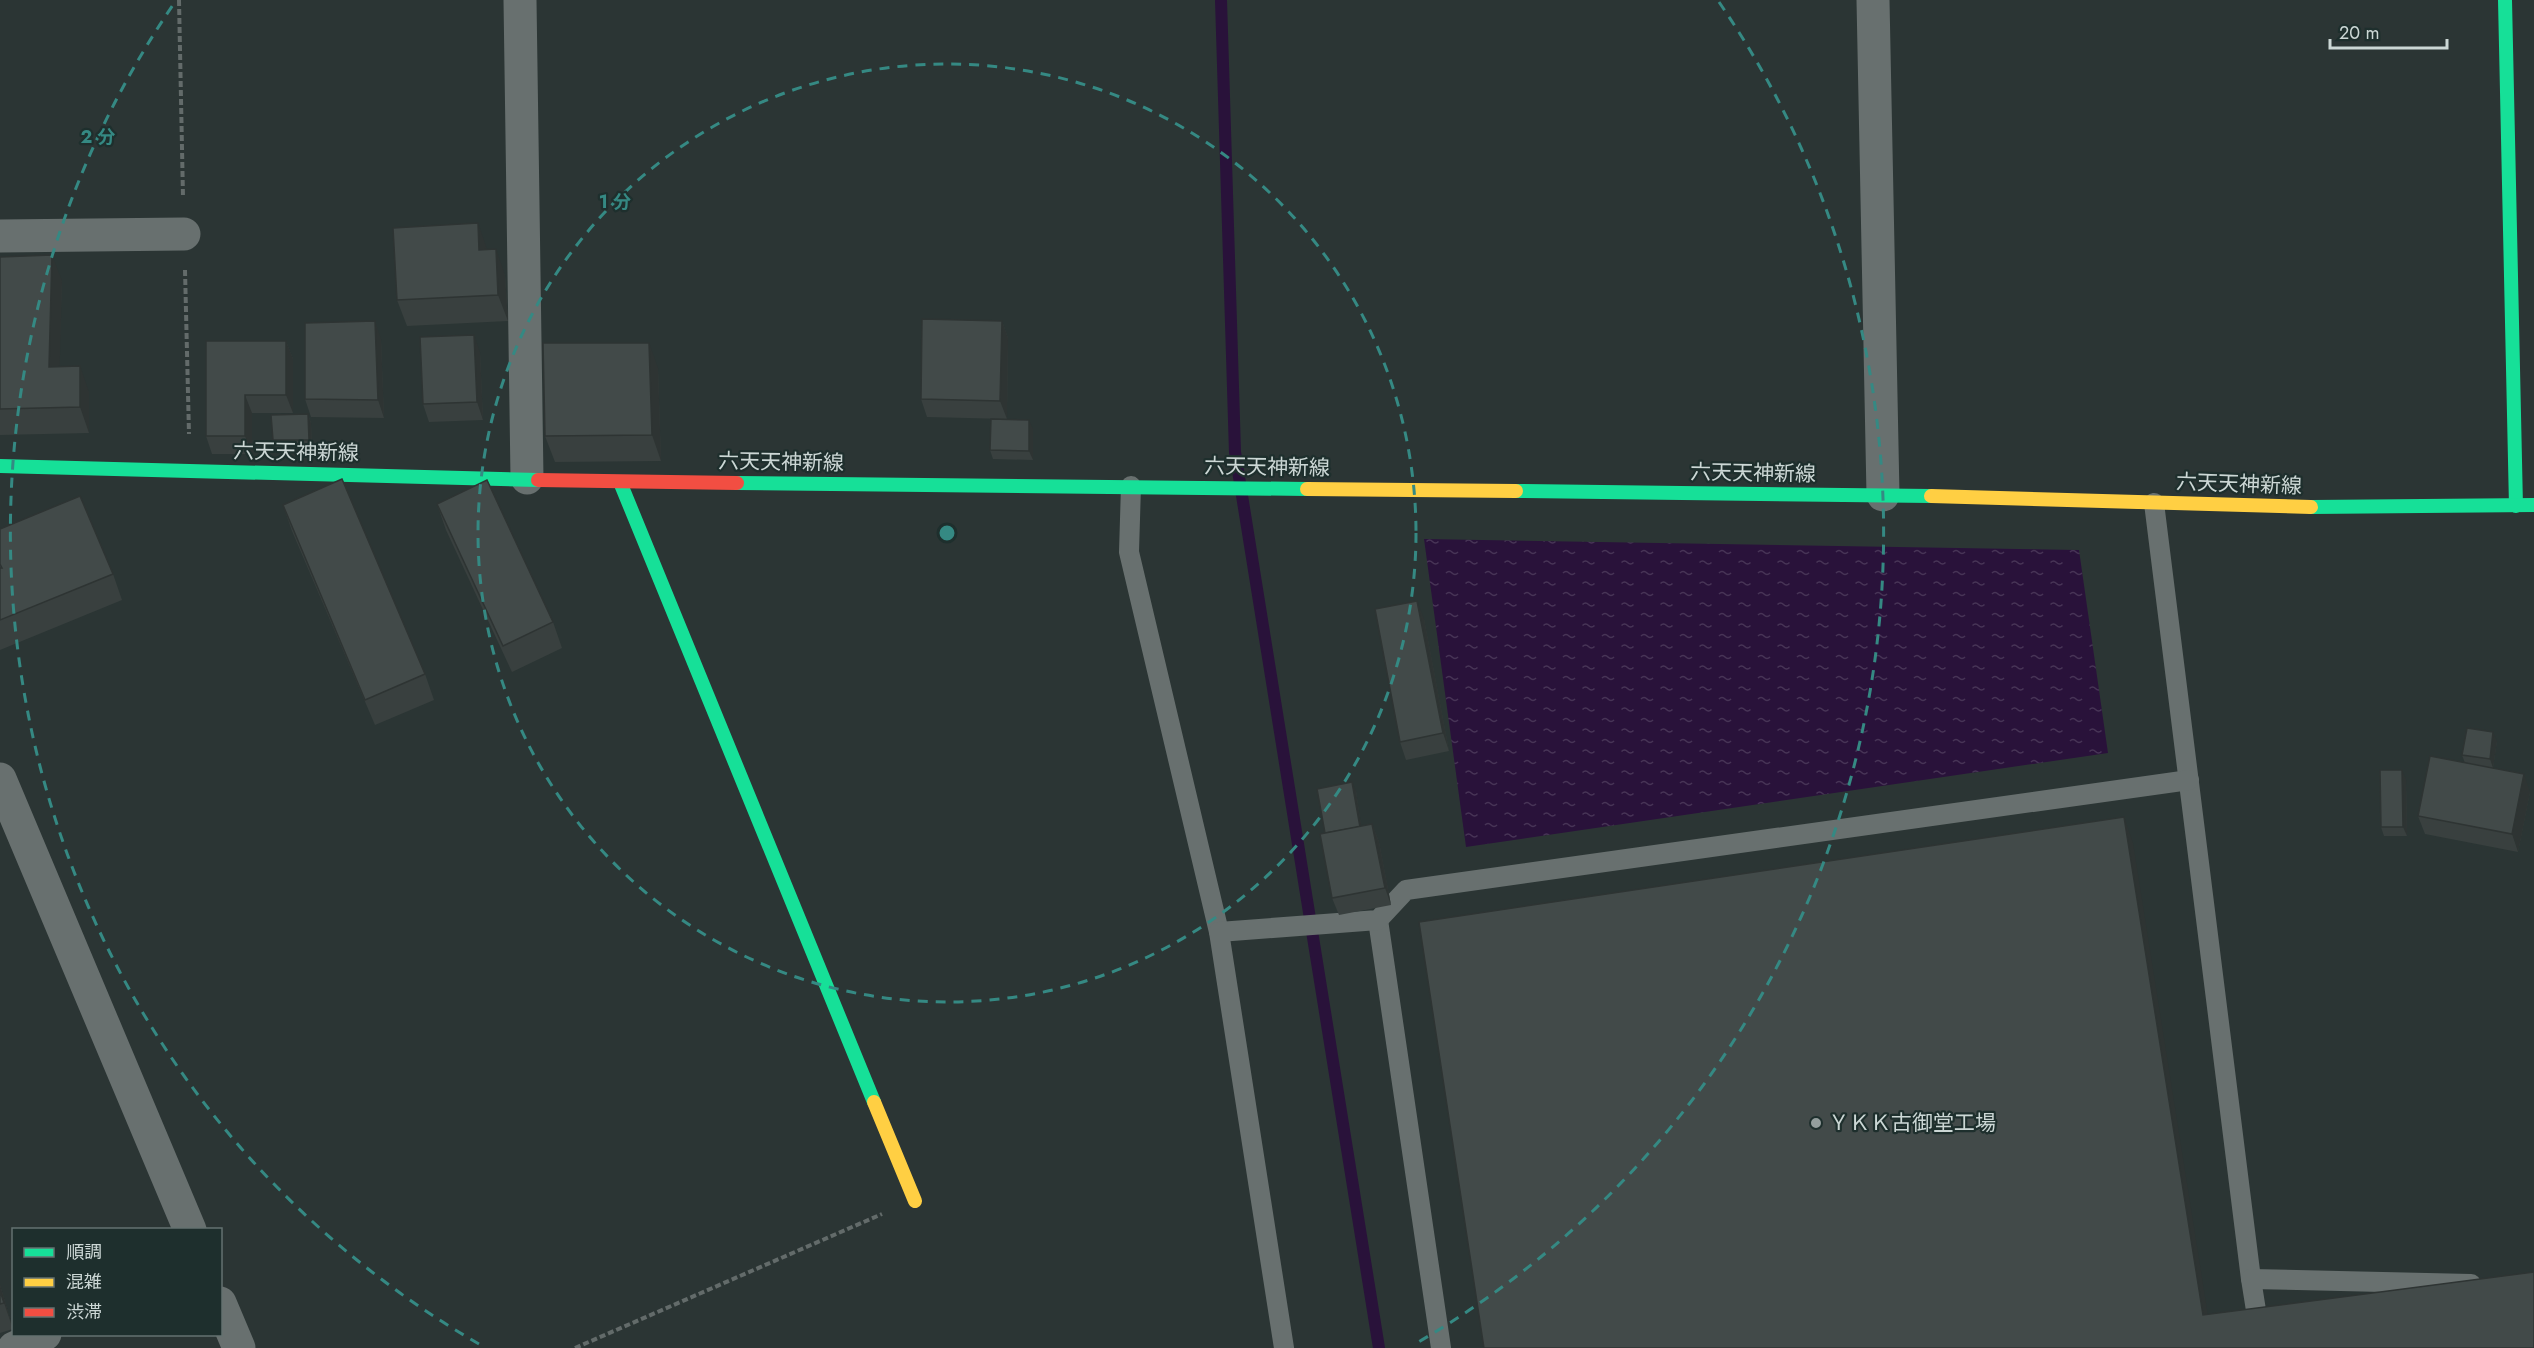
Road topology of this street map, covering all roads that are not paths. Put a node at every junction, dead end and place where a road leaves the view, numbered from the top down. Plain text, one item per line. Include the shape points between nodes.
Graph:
1 (520, 0) edge
2 (1874, 0) edge
3 (2505, 0) edge
4 (184, 234) dead end
5 (0, 236) edge
6 (0, 465) edge
7 (527, 478) junction
8 (621, 482) junction
9 (1131, 486) junction
10 (1884, 495) junction
11 (2154, 502) junction
12 (2534, 505) edge
13 (2516, 506) junction
14 (0, 779) edge
15 (2189, 780) junction
16 (1378, 920) junction
17 (1219, 932) junction
18 (915, 1201) road end
19 (189, 1228) edge
20 (2251, 1279) junction
21 (2487, 1284) edge
22 (222, 1308) edge
23 (43, 1336) edge
24 (14, 1348) edge
25 (239, 1348) edge
26 (1284, 1348) edge
27 (1441, 1348) edge
28 (2262, 1348) edge

1 - 7 street
2 - 10 street
3 - 13 main road
4 - 5 street
6 - 7 main road, 六天天神新線
7 - 8 main road, 六天天神新線
8 - 9 main road, 六天天神新線
8 - 18 main road
9 - 10 main road, 六天天神新線
9 - 17 lane via 1129,552
10 - 11 main road, 六天天神新線
11 - 13 main road, 六天天神新線 via 2341,508
11 - 15 lane
12 - 13 main road, 六天天神新線
14 - 19 street
15 - 16 lane via 1406,890
15 - 20 lane
16 - 17 lane
16 - 27 lane
17 - 26 lane
20 - 21 lane
20 - 28 lane
22 - 25 street
23 - 24 street

